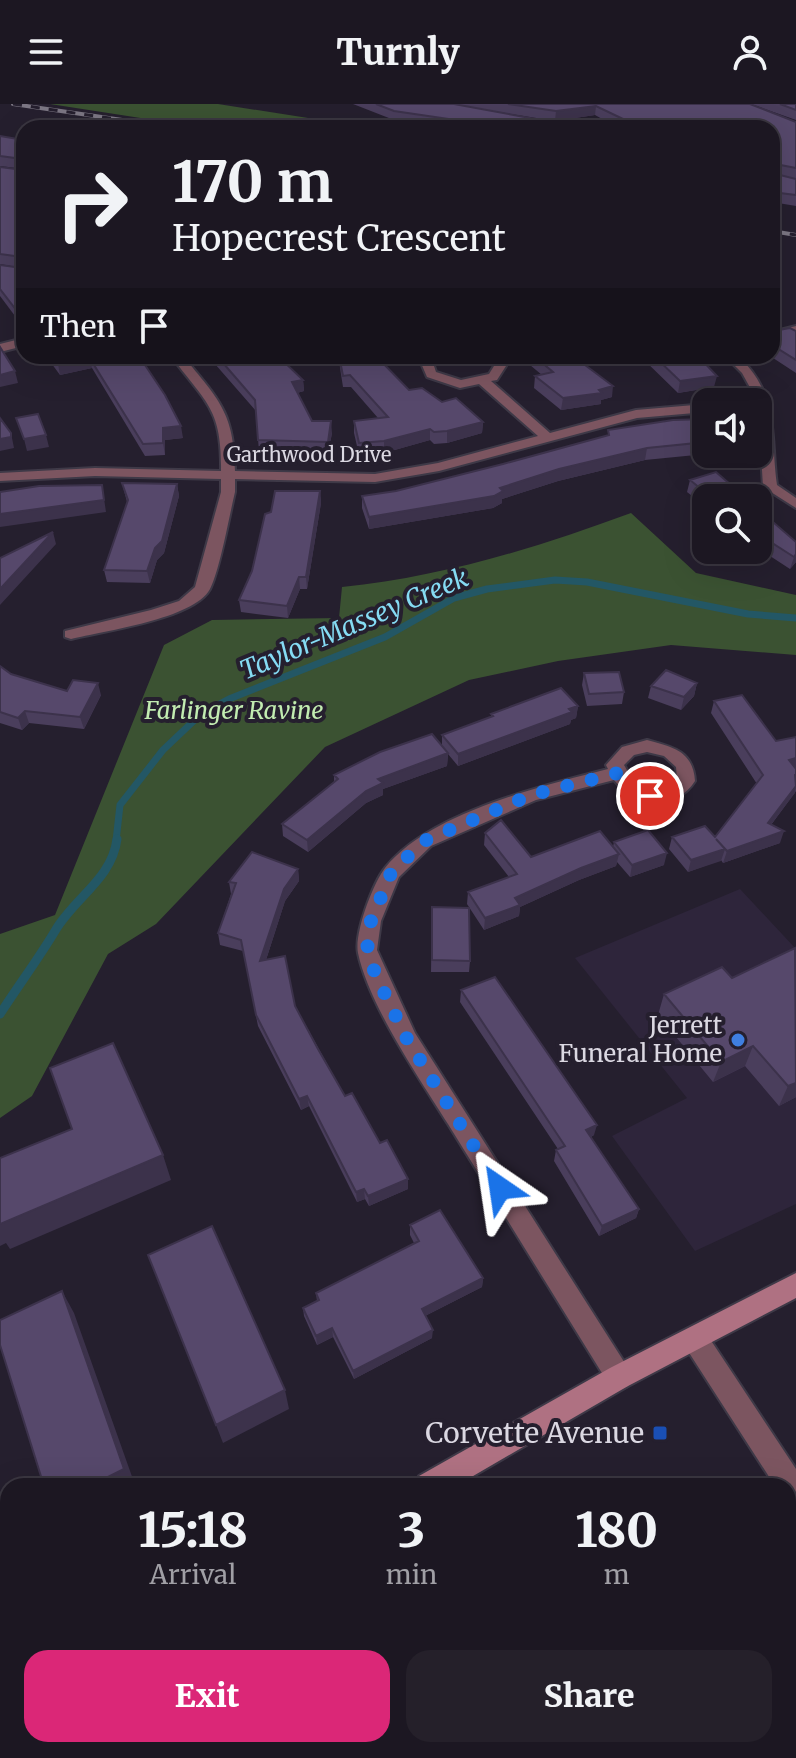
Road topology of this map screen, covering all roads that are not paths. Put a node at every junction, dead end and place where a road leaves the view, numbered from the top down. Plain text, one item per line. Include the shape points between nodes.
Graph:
1 (183, 364) edge
2 (427, 364) edge
3 (498, 364) edge
4 (738, 364) edge
5 (484, 382) junction
6 (756, 388) edge
7 (692, 409) edge
8 (546, 436) junction
9 (769, 468) edge
10 (226, 476) junction
11 (0, 477) edge
12 (796, 504) edge
13 (71, 634) dead end
14 (618, 773) dead end
15 (796, 1285) edge
16 (695, 1339) junction
17 (619, 1377) junction
18 (443, 1478) edge
19 (786, 1478) edge

1 - 10 street via 227,425
2 - 5 street via 439,379
3 - 5 street via 498,372
4 - 6 street
5 - 8 street
7 - 8 street, Garthwood Drive via 636,414
8 - 10 street, Garthwood Drive via 439,467 375,478
9 - 12 street via 770,487
10 - 11 street, Garthwood Drive via 95,472
10 - 13 street via 228,492 202,589 184,604 156,614
14 - 17 street via 531,795 424,841 391,873 371,921 367,950 407,1039
15 - 16 main road
16 - 17 main road
16 - 19 street
17 - 18 main road

